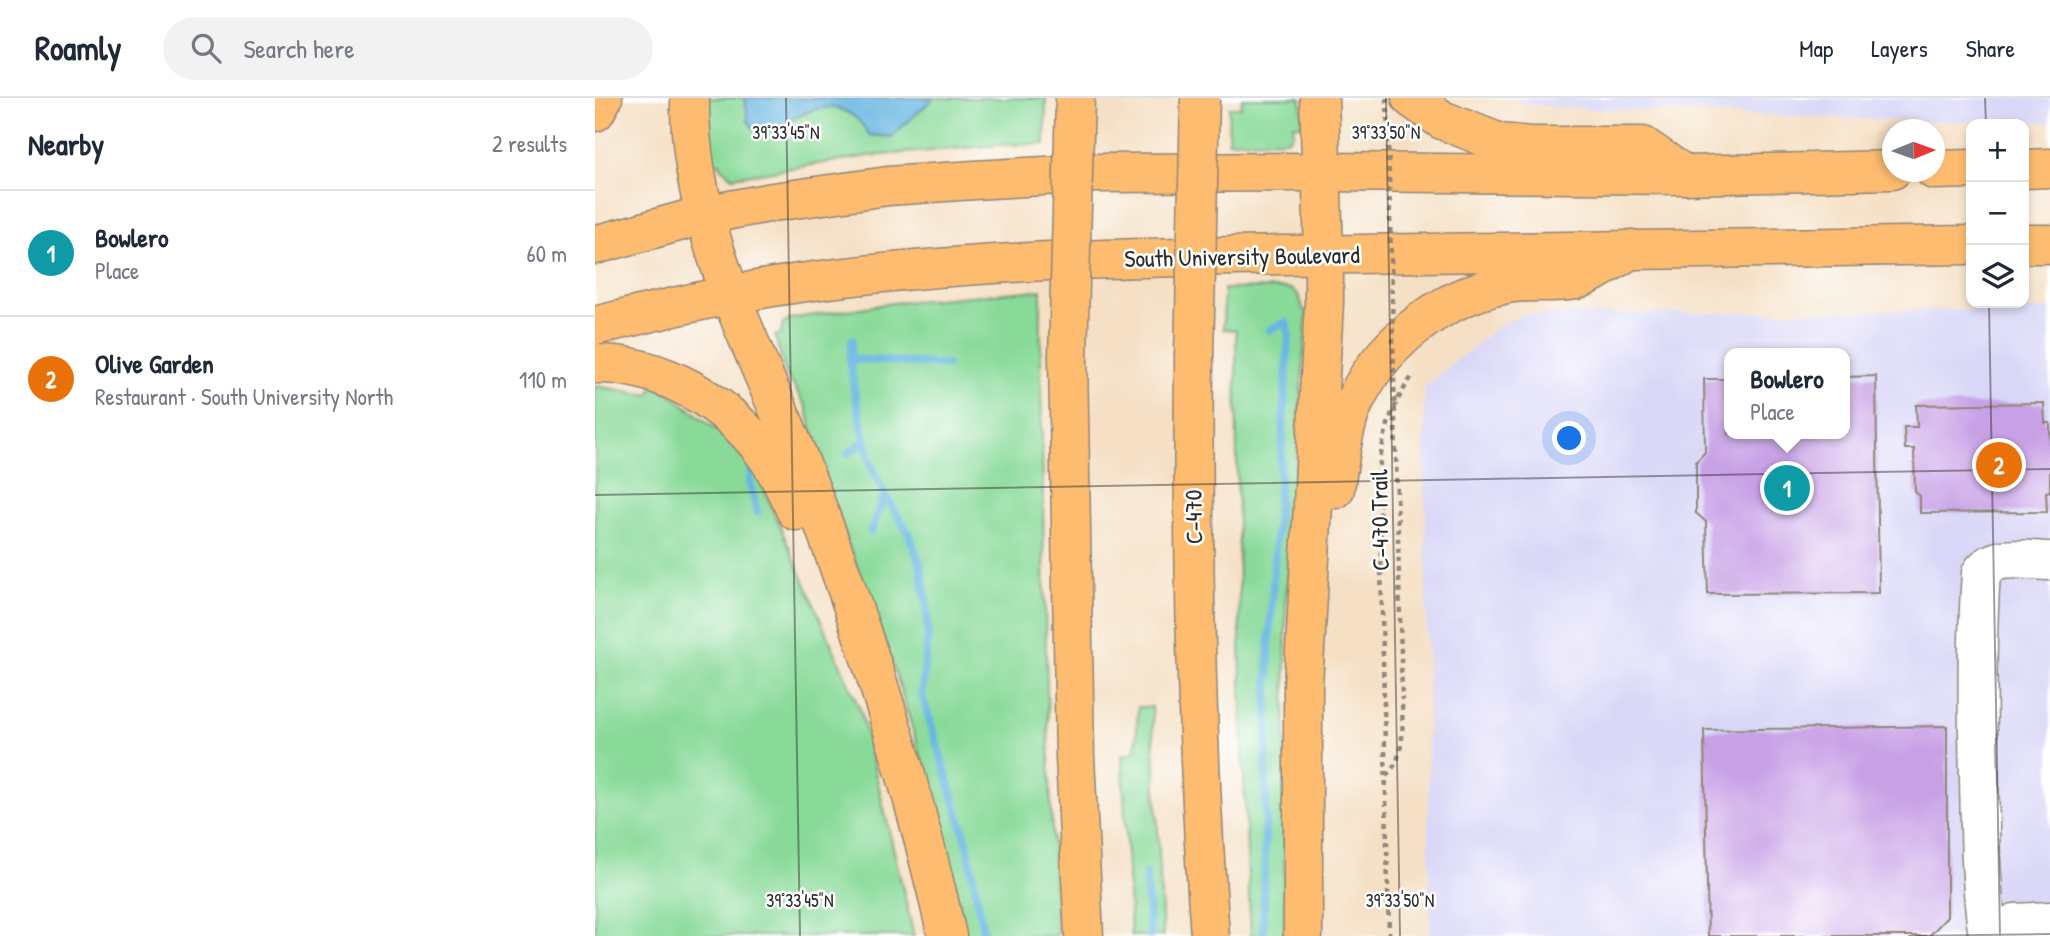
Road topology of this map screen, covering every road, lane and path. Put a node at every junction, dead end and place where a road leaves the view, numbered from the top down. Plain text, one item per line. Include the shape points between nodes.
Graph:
1 (603, 98) edge
2 (690, 98) edge
3 (1075, 98) edge
4 (1200, 98) edge
5 (1319, 98) edge
6 (1387, 98) edge
7 (1411, 98) edge
8 (595, 112) edge
9 (2050, 168) edge
10 (1966, 169) edge
11 (2029, 169) edge
12 (1882, 170) edge
13 (1945, 170) edge
14 (1323, 172) junction
15 (1685, 175) junction
16 (704, 215) junction
17 (2029, 244) edge
18 (2050, 244) edge
19 (595, 245) edge
20 (1966, 245) edge
21 (1632, 249) junction
22 (1324, 254) junction
23 (730, 295) junction
24 (595, 326) edge
25 (595, 364) edge
26 (1417, 371) dead end
27 (1310, 528) junction
28 (837, 561) junction
29 (2050, 561) edge
30 (1386, 777) junction
31 (2050, 920) edge
32 (947, 936) edge
33 (1084, 936) edge
34 (1210, 936) edge
35 (1303, 936) edge
36 (1389, 936) edge
37 (1988, 936) edge
38 (2003, 936) edge

1 - 8 main road
2 - 16 main road via 694,169
3 - 33 main road, bridge via 1068,356 1075,757
4 - 34 main road, C-470, bridge via 1194,356 1196,629
5 - 14 main road
6 - 30 path, C-470 Trail, bridge via 1402,697 1401,749
7 - 15 main road via 1442,120 1500,143 1643,146
9 - 11 main road
10 - 13 main road
12 - 15 main road
14 - 15 main road
14 - 16 main road via 1097,173 923,183 829,193
14 - 22 main road
16 - 19 main road
16 - 23 main road
17 - 18 main road
20 - 21 main road, South University Boulevard
21 - 22 main road, South University Boulevard
21 - 27 main road via 1578,280 1529,281 1483,290 1445,306 1413,327 1358,396 1342,440 1333,497
22 - 23 main road, South University Boulevard via 983,264
22 - 27 main road
23 - 24 main road, South University Boulevard
23 - 28 main road
25 - 28 main road via 627,366 664,377 724,412 766,455 799,519
26 - 30 path via 1390,416 1379,471
27 - 35 main road via 1303,709
28 - 32 main road via 894,728
29 - 37 lane via 1996,560 1981,573 1976,638 1981,892
30 - 36 path, C-470 Trail
31 - 38 lane via 2015,923

